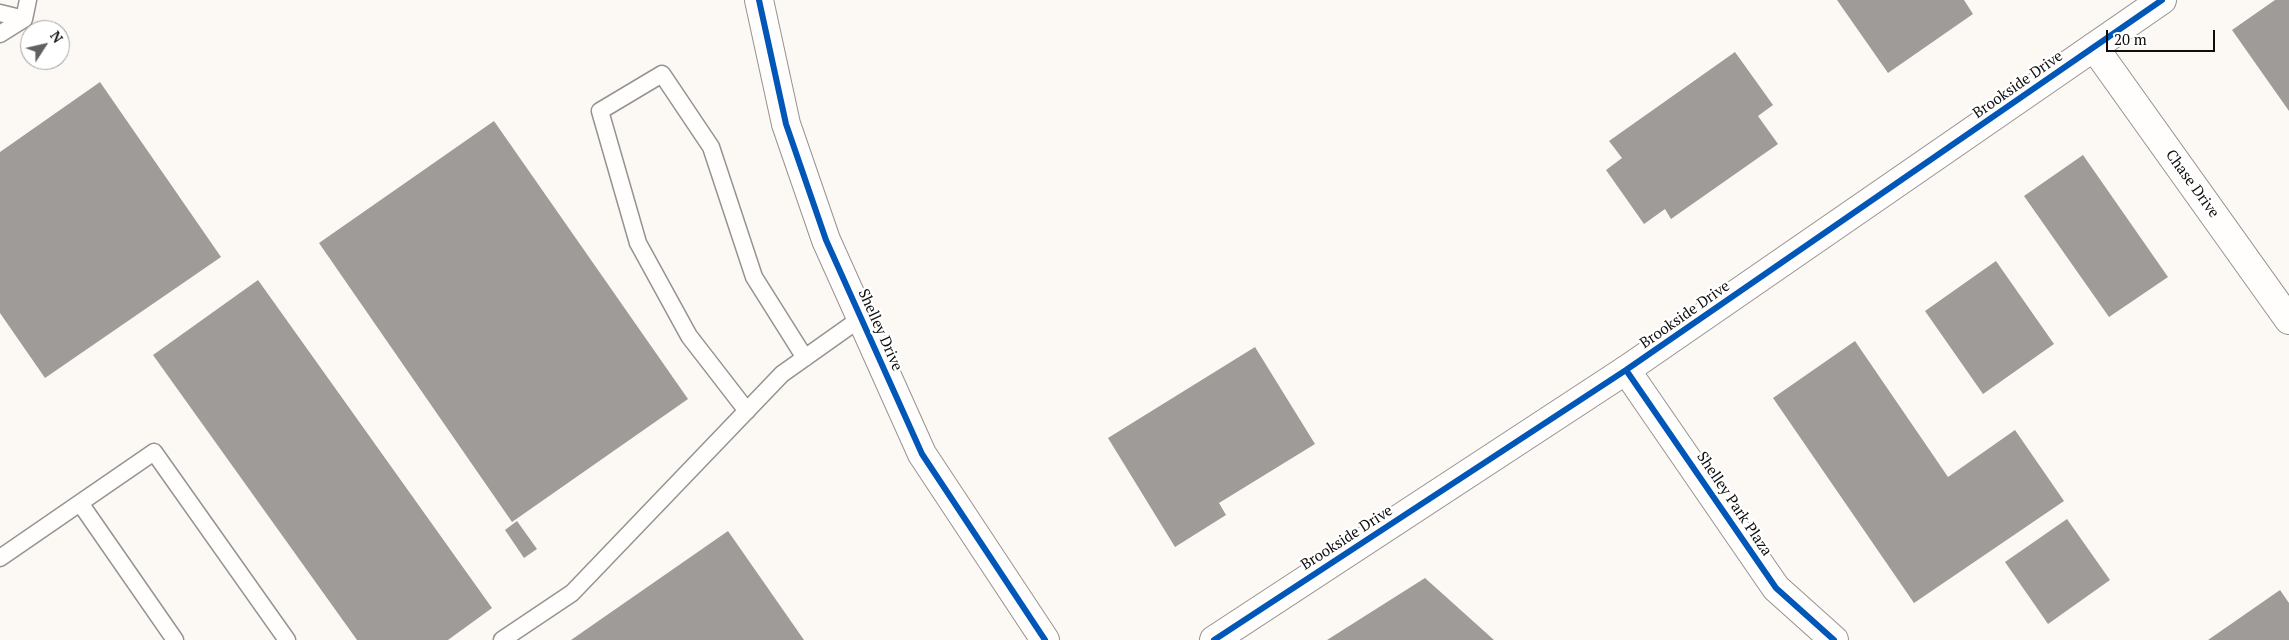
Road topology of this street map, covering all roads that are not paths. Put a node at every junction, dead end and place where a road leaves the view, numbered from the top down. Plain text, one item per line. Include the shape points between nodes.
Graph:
1 (28, 0) edge
2 (759, 0) edge
3 (2162, 0) edge
4 (0, 13) edge
5 (24, 19) junction
6 (0, 34) edge
7 (2094, 47) junction
8 (861, 318) junction
9 (2289, 320) edge
10 (805, 358) junction
11 (1626, 370) junction
12 (747, 410) junction
13 (80, 503) junction
14 (0, 558) edge
15 (175, 640) edge
16 (287, 640) edge
17 (502, 640) edge
18 (1045, 640) edge
19 (1214, 640) edge
20 (1834, 640) edge

1 - 5 lane
2 - 8 street, Shelley Drive via 786,124 826,240
3 - 7 street, Brookside Drive
4 - 5 lane
5 - 6 lane
7 - 9 street, Chase Drive
7 - 11 street, Brookside Drive
8 - 10 lane
8 - 18 street, Shelley Drive via 922,454
10 - 12 lane via 782,374
10 - 12 lane via 754,277 711,147 662,74 600,111 638,243 689,336
11 - 19 street, Brookside Drive
11 - 20 street, Shelley Park Plaza via 1776,588
12 - 17 lane via 572,593
13 - 14 lane
13 - 15 lane
13 - 16 lane via 154,452

